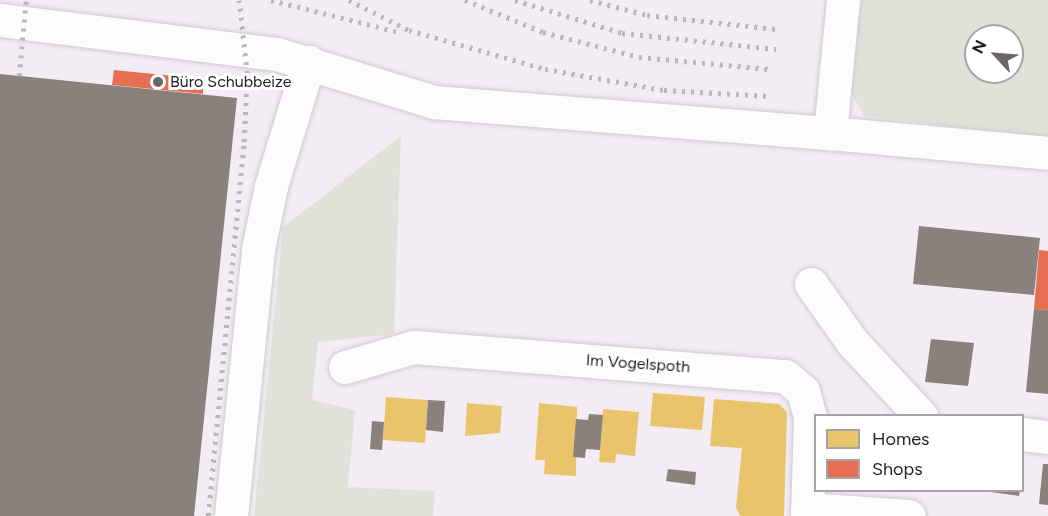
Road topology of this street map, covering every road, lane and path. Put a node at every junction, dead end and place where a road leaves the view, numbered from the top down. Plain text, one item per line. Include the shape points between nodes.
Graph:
1 (843, 0) edge
2 (0, 20) edge
3 (309, 63) junction
4 (830, 133) junction
5 (1048, 153) edge
6 (811, 284) dead end
7 (345, 367) dead end
8 (919, 414) edge
9 (1024, 434) edge
10 (1048, 437) edge
11 (807, 513) edge
12 (231, 516) edge
13 (909, 516) edge

1 - 4 street
2 - 3 street via 267,52
3 - 4 street via 394,94 434,102
3 - 12 street via 271,186 258,249
4 - 5 street
6 - 8 street via 853,343
7 - 11 street, Im Vogelspoth via 414,347 785,376 803,391 810,417
9 - 10 street
11 - 13 street

